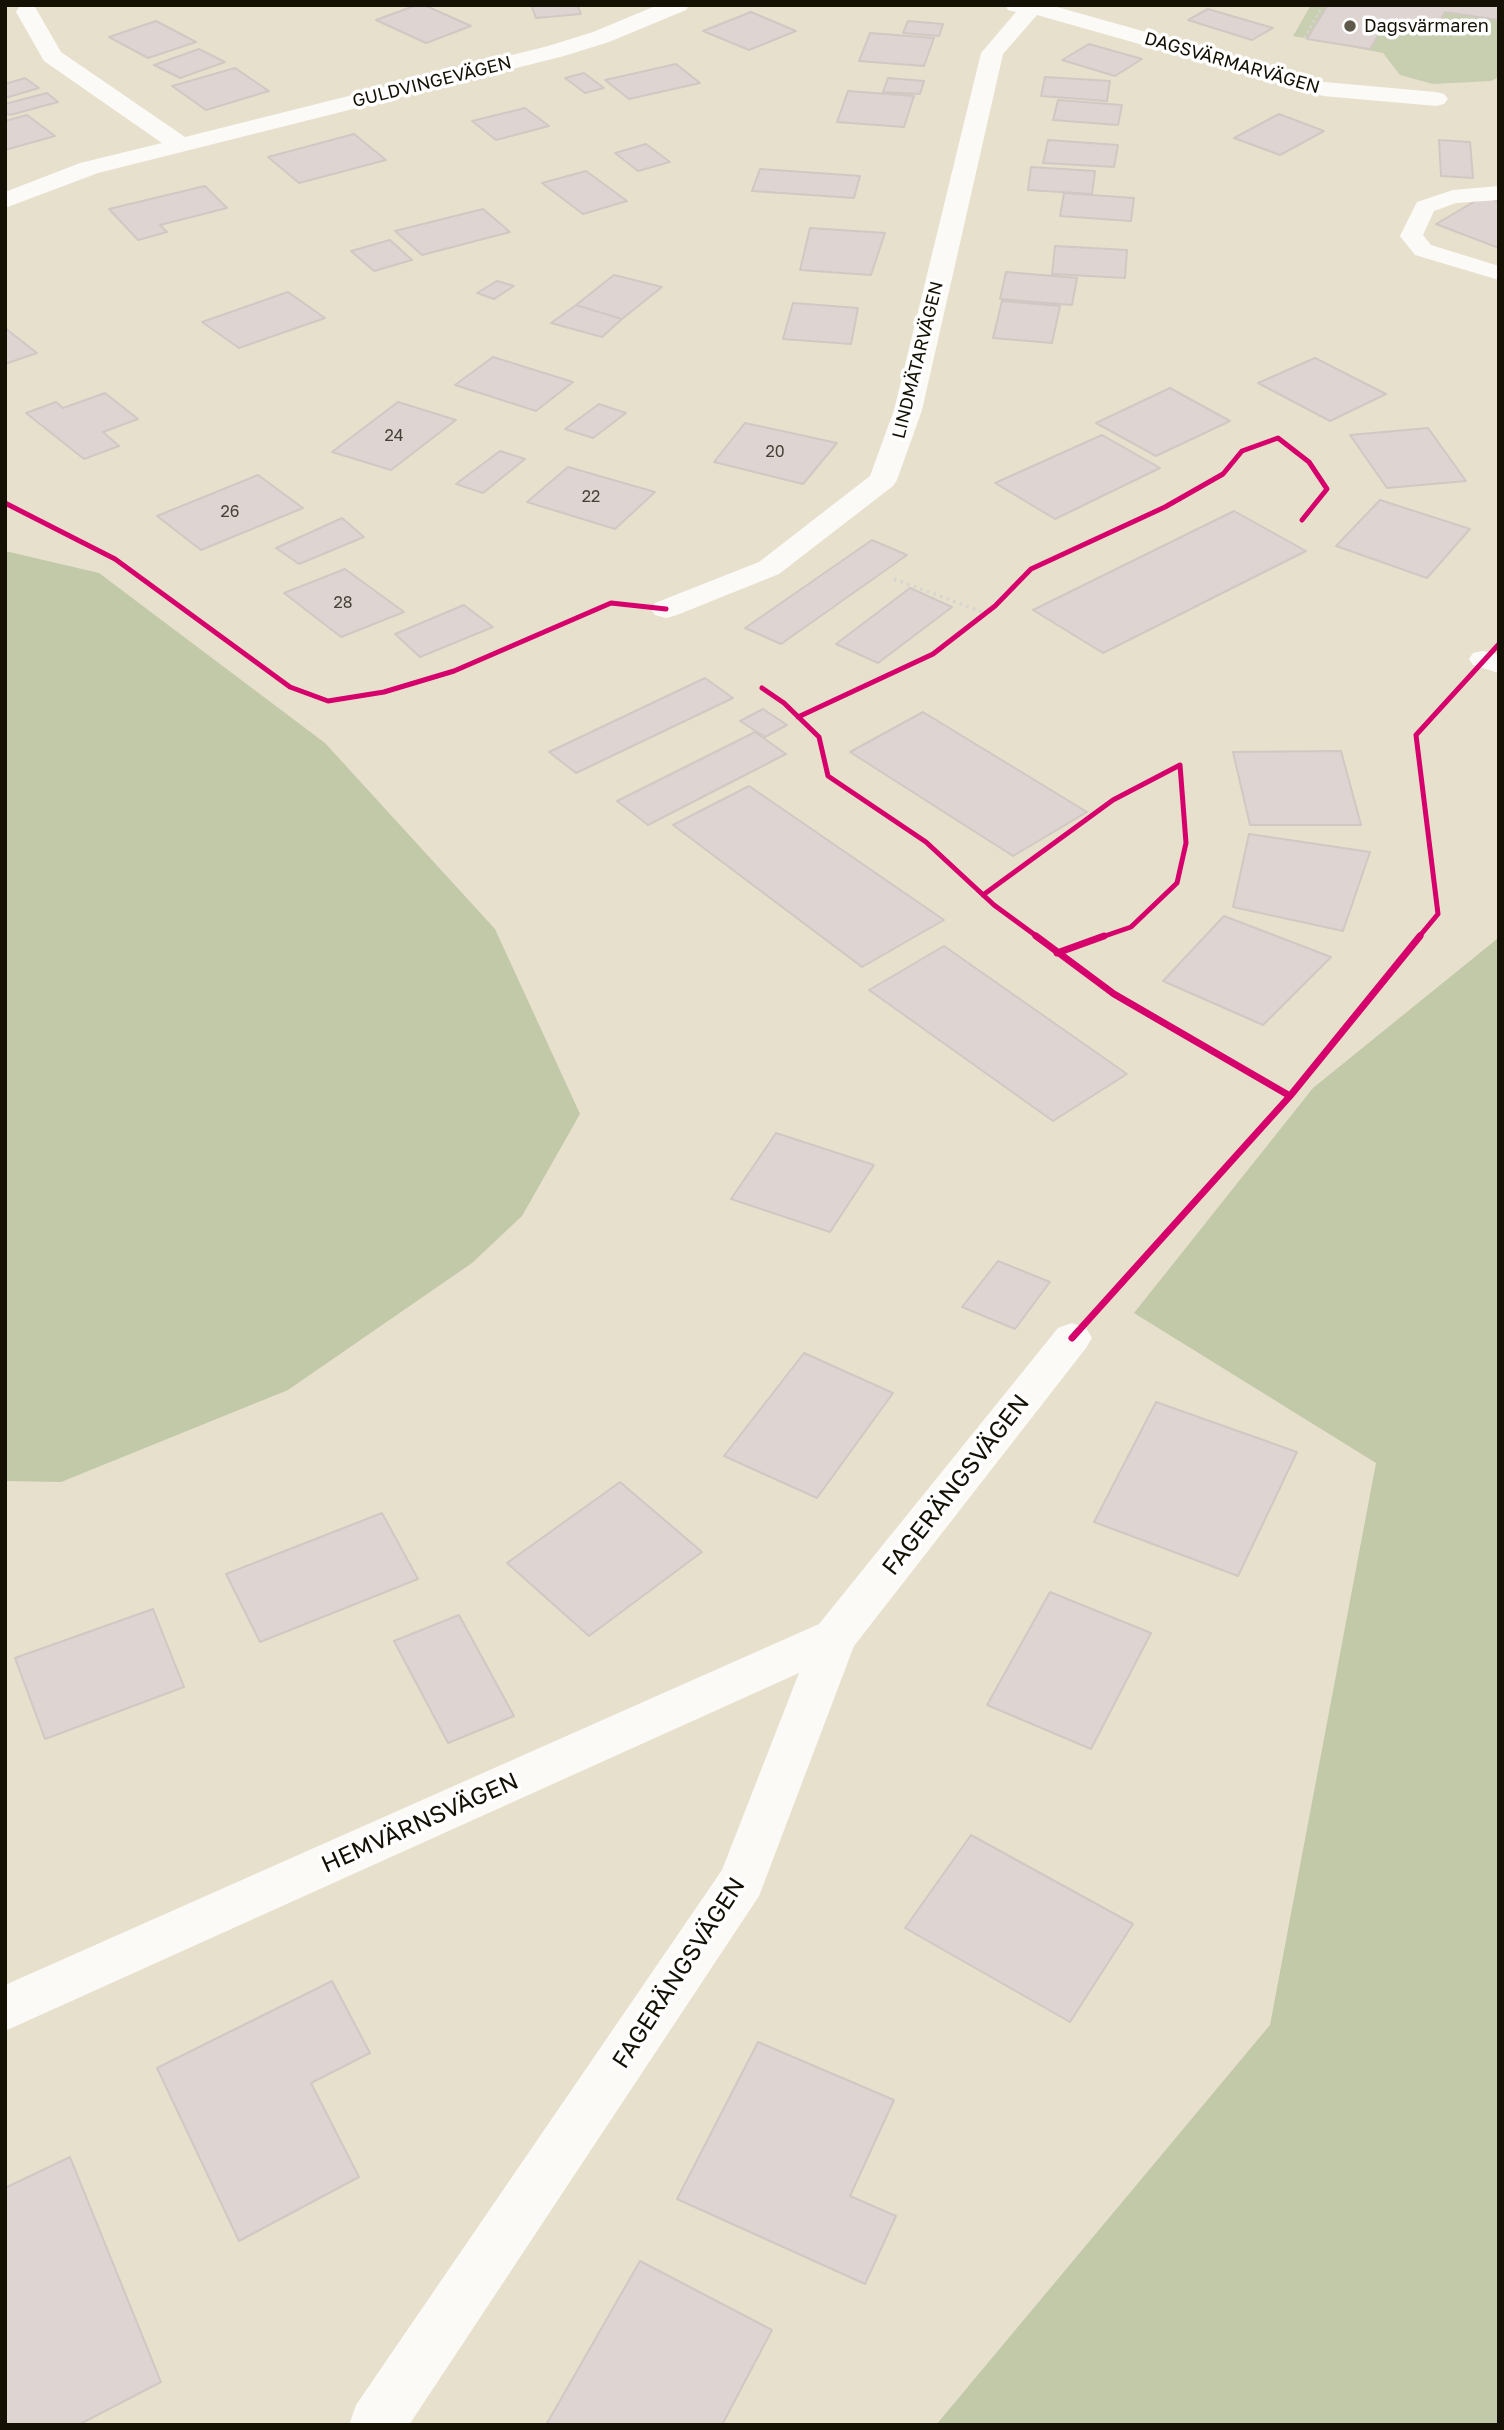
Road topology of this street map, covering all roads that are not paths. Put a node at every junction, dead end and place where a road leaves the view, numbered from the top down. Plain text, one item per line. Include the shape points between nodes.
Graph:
1 (678, 5) edge
2 (1027, 6) edge
3 (27, 12) dead end
4 (1436, 99) dead end
5 (181, 145) junction
6 (1499, 193) edge
7 (5, 201) edge
8 (1499, 273) edge
9 (666, 609) dead end
10 (1072, 1338) dead end
11 (835, 1637) junction
12 (5, 2009) edge
13 (376, 2425) edge

1 - 5 street, GULDVINGEVÄGEN via 556,51
2 - 4 street, DAGSVÄRMARVÄGEN via 1323,89
2 - 9 street, LINDMÄTARVÄGEN via 992,53 908,410 883,480 769,568
3 - 5 street via 52,56
5 - 7 street, GULDVINGEVÄGEN via 89,168
6 - 8 lane via 1453,197 1425,207 1411,236 1423,250
10 - 11 street, FAGERÄNGSVÄGEN
11 - 12 street, HEMVÄRNSVÄGEN
11 - 13 street, FAGERÄNGSVÄGEN via 742,1881

